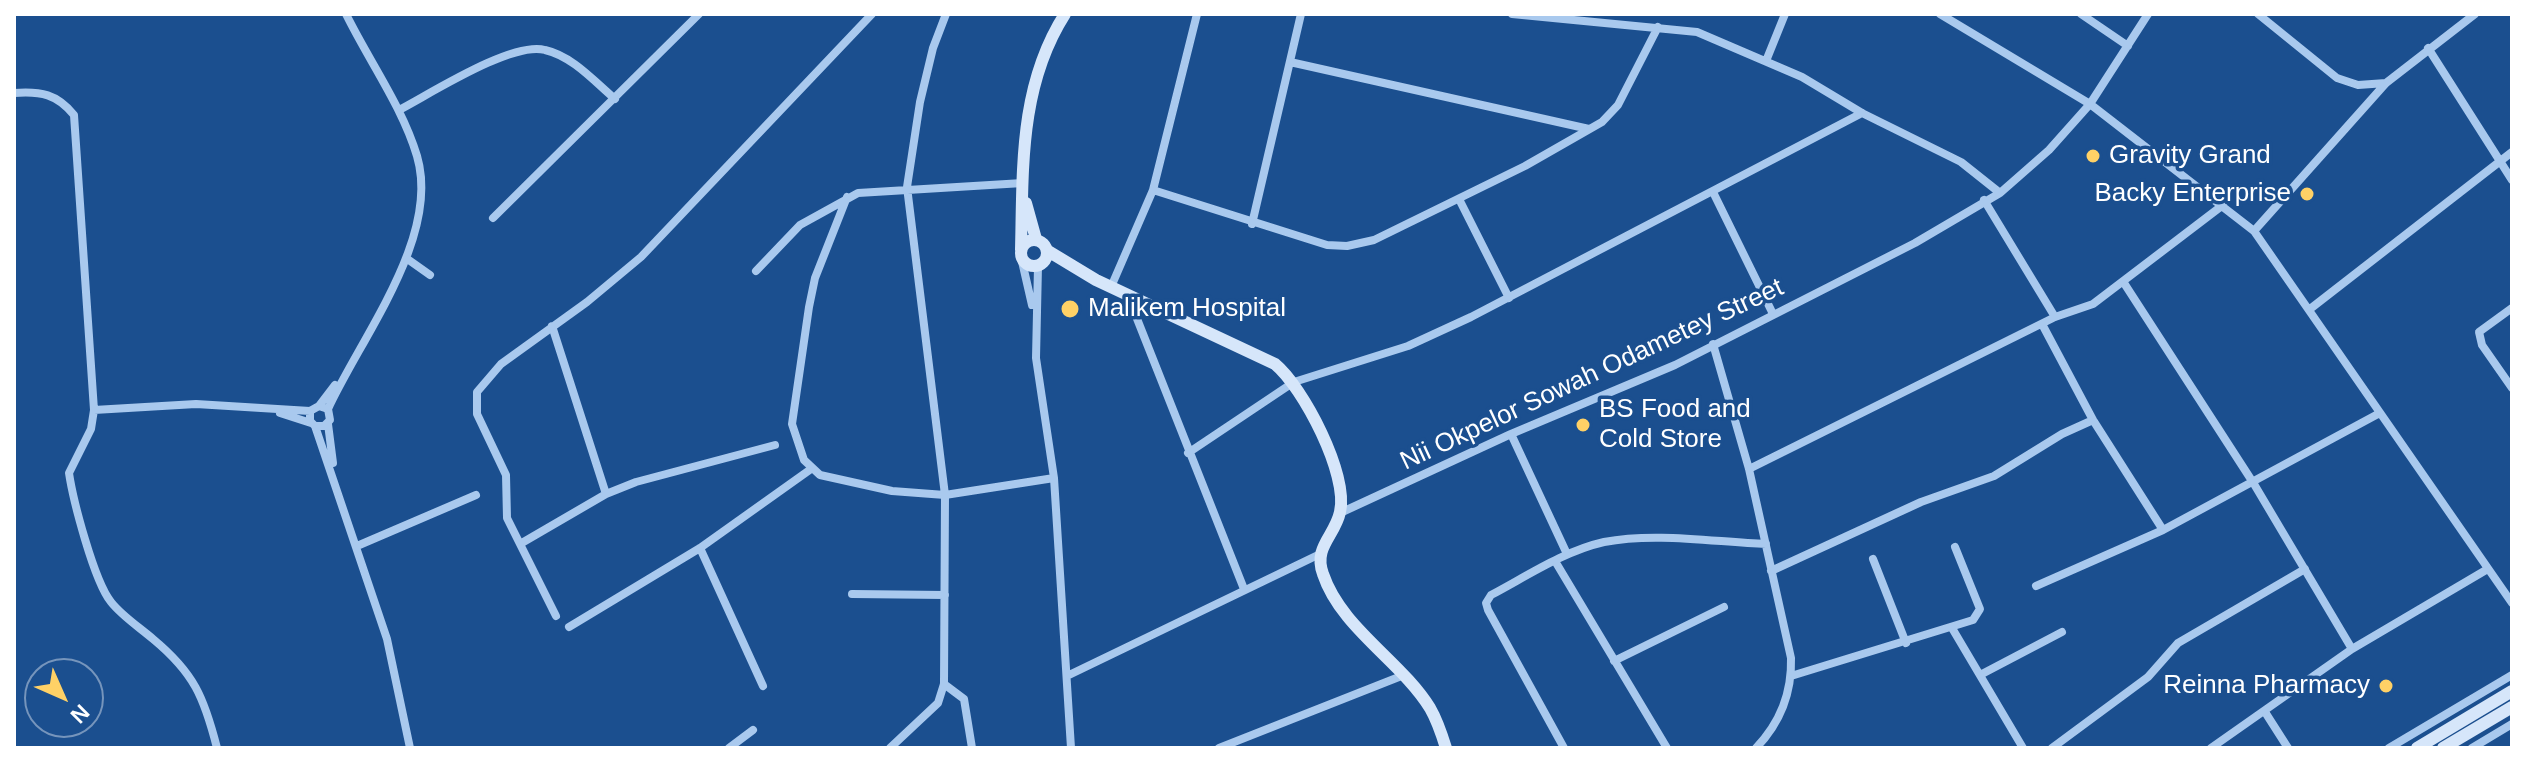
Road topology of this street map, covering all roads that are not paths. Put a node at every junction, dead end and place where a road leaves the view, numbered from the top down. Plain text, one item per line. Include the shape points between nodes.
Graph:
1 (346, 14) edge
2 (699, 14) edge
3 (872, 14) edge
4 (946, 14) edge
5 (1197, 14) edge
6 (1301, 14) edge
7 (1512, 14) edge
8 (1785, 14) edge
9 (1940, 14) edge
10 (2081, 14) edge
11 (2148, 14) edge
12 (2258, 14) edge
13 (2475, 14) edge
14 (1063, 15) edge
15 (1658, 27) junction
16 (2128, 46) junction
17 (2428, 48) junction
18 (1766, 61) junction
19 (1290, 62) junction
20 (2386, 83) junction
21 (14, 93) edge
22 (615, 99) junction
23 (2090, 104) junction
24 (399, 110) junction
25 (1862, 113) junction
26 (1590, 130) junction
27 (2512, 152) edge
28 (2499, 160) junction
29 (2512, 180) edge
30 (907, 187) junction
31 (1023, 188) junction
32 (1153, 190) junction
33 (1713, 192) junction
34 (2000, 193) junction
35 (847, 197) junction
36 (1459, 199) junction
37 (1984, 200) junction
38 (2223, 205) junction
39 (493, 218) dead end
40 (1252, 224) junction
41 (2254, 231) junction
42 (1036, 239) junction
43 (1021, 253) junction
44 (406, 258) junction
45 (1043, 260) junction
46 (756, 271) dead end
47 (430, 275) dead end
48 (2124, 283) junction
49 (1111, 287) junction
50 (1128, 296) junction
51 (1509, 298) junction
52 (2512, 308) edge
53 (2310, 309) junction
54 (1773, 314) junction
55 (2055, 317) junction
56 (1035, 321) junction
57 (2042, 324) junction
58 (552, 326) junction
59 (1713, 344) junction
60 (1294, 382) junction
61 (2512, 388) edge
62 (264, 409) junction
63 (319, 409) junction
64 (94, 410) junction
65 (2378, 414) junction
66 (2093, 420) junction
67 (328, 424) junction
68 (313, 425) junction
69 (1511, 434) junction
70 (775, 445) dead end
71 (1188, 453) junction
72 (811, 469) junction
73 (1749, 469) junction
74 (1054, 478) junction
75 (335, 480) junction
76 (2254, 484) junction
77 (606, 494) junction
78 (476, 495) dead end
79 (945, 495) junction
80 (1340, 513) junction
81 (2163, 530) junction
82 (520, 544) junction
83 (1766, 544) junction
84 (357, 546) junction
85 (1955, 547) dead end
86 (700, 548) junction
87 (1320, 554) junction
88 (1567, 554) junction
89 (1873, 559) dead end
90 (1555, 561) junction
91 (2305, 569) junction
92 (2486, 570) junction
93 (1771, 571) junction
94 (2036, 586) dead end
95 (1244, 589) junction
96 (852, 594) dead end
97 (945, 595) junction
98 (2512, 603) edge
99 (1724, 607) dead end
100 (556, 616) dead end
101 (569, 627) dead end
102 (1952, 628) junction
103 (2062, 632) dead end
104 (1906, 643) junction
105 (2352, 649) junction
106 (1614, 661) junction
107 (1069, 675) junction
108 (1404, 675) junction
109 (1980, 675) junction
110 (2512, 675) edge
111 (1791, 676) junction
112 (944, 684) junction
113 (763, 686) dead end
114 (2512, 691) edge
115 (2512, 707) edge
116 (2265, 712) junction
117 (2512, 724) edge
118 (753, 730) dead end
119 (217, 748) edge
120 (410, 748) edge
121 (729, 748) edge
122 (890, 748) edge
123 (972, 748) edge
124 (1071, 748) edge
125 (1219, 748) edge
126 (1446, 748) edge
127 (1564, 748) edge
128 (1667, 748) edge
129 (1756, 748) edge
130 (2023, 748) edge
131 (2052, 748) edge
132 (2211, 748) edge
133 (2288, 748) edge
134 (2389, 748) edge
135 (2417, 748) edge
136 (2443, 748) edge
137 (2472, 748) edge

1 - 24 street
2 - 22 street
3 - 58 street via 641,257
4 - 30 street via 920,102
5 - 32 street
6 - 19 street
7 - 15 street
8 - 18 street
9 - 23 street
10 - 16 street
11 - 16 street, Nii Okpelor Sowah Odametey Street
12 - 20 street via 2337,78 2358,85
13 - 17 street
14 - 31 street via 1046,48 1030,101 1023,138
15 - 18 street via 1697,32
15 - 26 street via 1618,105
16 - 23 street, Nii Okpelor Sowah Odametey Street
17 - 20 street
17 - 28 street
18 - 25 street
19 - 26 street
19 - 40 street
20 - 41 street
21 - 64 street via 44,93 61,100 74,115
22 - 24 street via 562,57 530,49
22 - 39 street
23 - 34 street, Nii Okpelor Sowah Odametey Street
23 - 38 street
24 - 44 street via 417,153 424,192 420,222
25 - 33 street
25 - 34 street via 1961,162
26 - 36 street
27 - 28 street
28 - 29 street
28 - 53 street
30 - 31 street
30 - 35 street
30 - 79 street
31 - 42 street
31 - 43 street
32 - 40 street
32 - 49 street
33 - 51 street
33 - 54 street
34 - 37 street, Nii Okpelor Sowah Odametey Street
35 - 46 street via 800,225
35 - 72 street via 815,278 792,424
36 - 40 street via 1374,240 1347,246
36 - 51 street
37 - 54 street, Nii Okpelor Sowah Odametey Street via 1915,243
37 - 55 street
38 - 41 street
38 - 48 street
41 - 53 street
42 - 43 street
42 - 45 street via 1044,243
43 - 45 street via 1025,263
43 - 56 street
44 - 47 street
44 - 63 street
45 - 49 street
45 - 56 street
48 - 55 street via 2093,304
48 - 76 street
49 - 50 street
50 - 60 street via 1275,364
50 - 71 street
51 - 60 street via 1408,346
52 - 61 street via 2479,332 2482,345
53 - 65 street
54 - 59 street, Nii Okpelor Sowah Odametey Street
55 - 57 street
56 - 74 street
57 - 66 street
57 - 73 street
58 - 77 street
58 - 82 street via 486,378 475,404 506,475 507,518
59 - 69 street, Nii Okpelor Sowah Odametey Street
59 - 73 street
60 - 71 street
60 - 80 street via 1335,471
62 - 63 street
62 - 64 street via 196,404
62 - 68 street
63 - 67 street
63 - 68 street
64 - 119 street via 91,429 69,473 100,583 109,601 194,680
65 - 76 street
65 - 92 street
66 - 81 street
66 - 93 street via 1994,476 1921,502
67 - 68 street
67 - 75 street
68 - 75 street
69 - 80 street, Nii Okpelor Sowah Odametey Street
69 - 88 street
70 - 77 street
71 - 95 street
72 - 79 street via 892,491
72 - 86 street
73 - 83 street
74 - 79 street
74 - 107 street
75 - 84 street
76 - 81 street
76 - 91 street
77 - 82 street
78 - 84 street
79 - 97 street
80 - 87 street
81 - 94 street
82 - 100 street
83 - 88 street via 1641,539 1604,542
83 - 93 street
84 - 120 street via 387,639
85 - 102 street via 1980,609 1973,620
86 - 101 street
86 - 113 street
87 - 95 street
87 - 108 street via 1332,593
88 - 90 street
89 - 104 street
90 - 106 street
90 - 127 street via 1491,595 1486,603
91 - 105 street
91 - 131 street via 2178,643 2148,677
92 - 98 street
92 - 105 street
93 - 111 street
95 - 107 street
96 - 97 street
97 - 112 street
99 - 106 street
102 - 104 street
102 - 109 street
103 - 109 street
104 - 111 street
105 - 116 street
106 - 128 street
107 - 124 street
108 - 125 street
108 - 126 street via 1431,709
109 - 130 street
110 - 134 street
111 - 129 street via 1781,713
112 - 122 street via 938,703
112 - 123 street via 964,699
114 - 135 street
115 - 136 street
116 - 132 street
116 - 133 street
117 - 137 street
118 - 121 street

